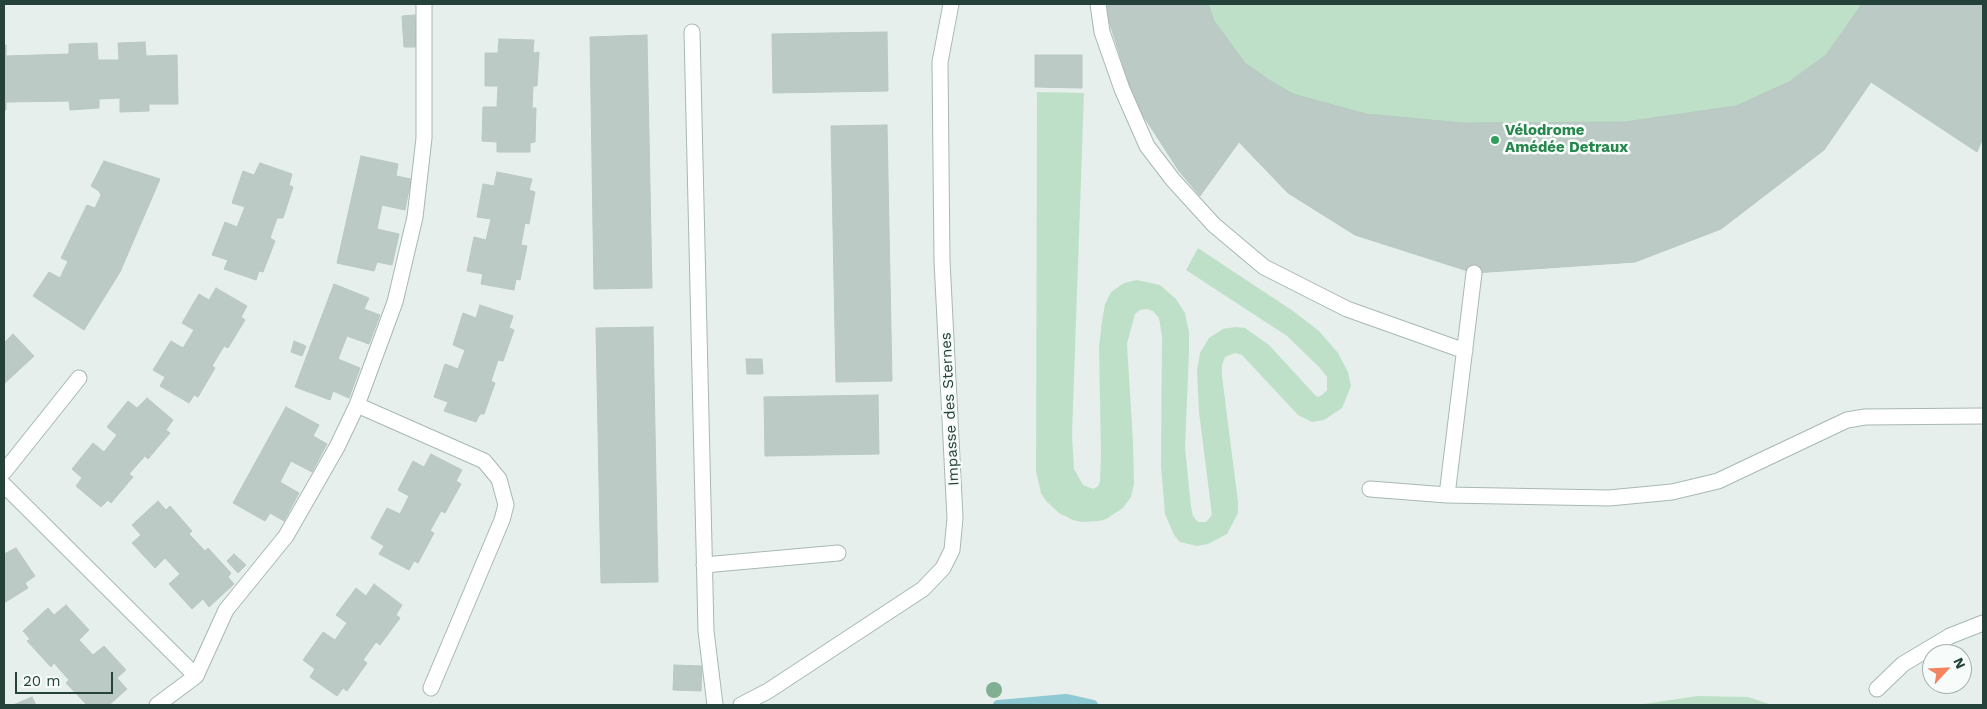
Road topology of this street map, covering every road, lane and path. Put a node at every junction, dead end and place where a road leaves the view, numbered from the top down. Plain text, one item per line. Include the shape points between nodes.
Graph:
1 (424, 4) edge
2 (951, 4) edge
3 (1098, 4) edge
4 (692, 32) dead end
5 (1474, 273) dead end
6 (1465, 351) junction
7 (79, 378) dead end
8 (357, 405) junction
9 (1983, 416) edge
10 (4, 472) edge
11 (4, 485) edge
12 (1370, 489) dead end
13 (1447, 495) junction
14 (838, 553) dead end
15 (704, 565) junction
16 (1983, 623) edge
17 (196, 676) junction
18 (430, 688) dead end
19 (1877, 688) dead end
20 (157, 705) edge
21 (715, 705) edge
22 (741, 705) edge

1 - 8 street via 424,138 415,217 395,302
2 - 22 street, Impasse des Sternes via 940,62 942,261 955,518 952,550 944,568 923,589 768,691
3 - 6 street via 1102,32 1147,146 1214,225 1264,267 1347,309
4 - 15 street
5 - 6 street
6 - 13 street
7 - 10 street
8 - 17 street via 286,536 226,610
8 - 18 street via 484,461 498,479 506,505
9 - 13 street via 1847,420 1718,481 1672,492 1609,498
11 - 17 street
12 - 13 street
14 - 15 street
15 - 21 street via 706,631
16 - 19 street via 1950,636 1903,664
17 - 20 street

